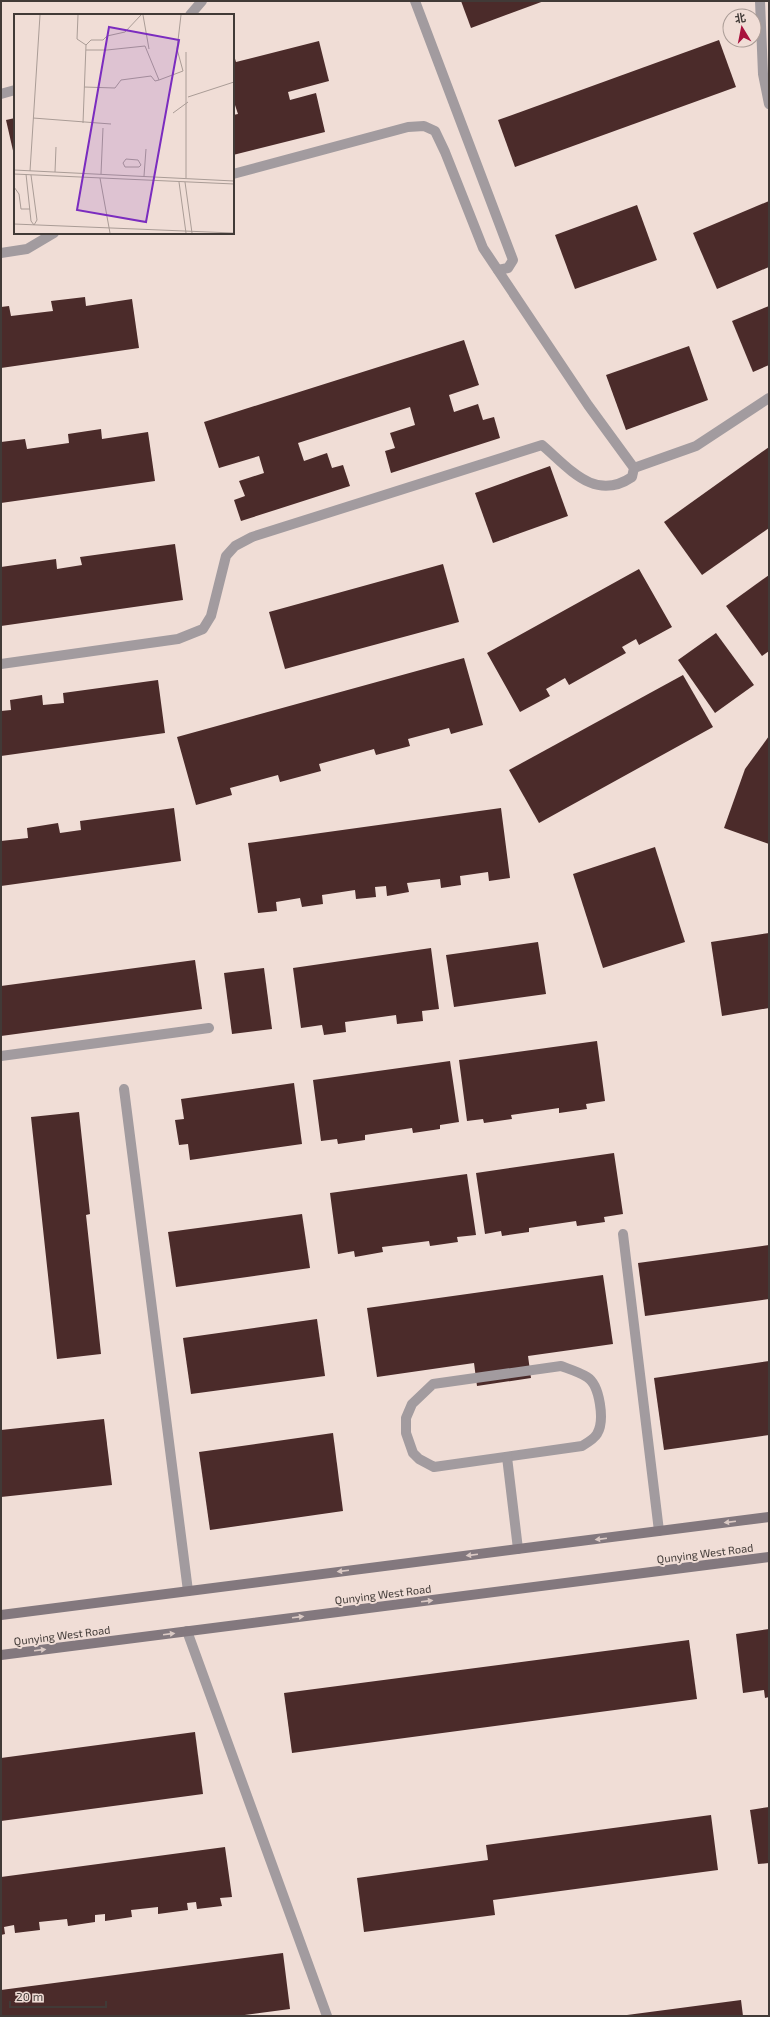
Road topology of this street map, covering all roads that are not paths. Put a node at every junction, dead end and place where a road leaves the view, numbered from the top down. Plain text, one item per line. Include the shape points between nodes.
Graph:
1 (202, 1) edge
2 (415, 1) edge
3 (760, 1) edge
4 (191, 14) edge
5 (14, 90) edge
6 (1, 94) edge
7 (769, 104) edge
8 (234, 174) edge
9 (52, 234) edge
10 (1, 252) edge
11 (498, 270) junction
12 (769, 398) edge
13 (634, 468) junction
14 (1, 664) edge
15 (209, 1028) dead end
16 (1, 1056) edge
17 (124, 1089) dead end
18 (623, 1234) dead end
19 (507, 1457) junction
20 (769, 1517) edge
21 (659, 1531) junction
22 (518, 1549) junction
23 (769, 1557) edge
24 (188, 1591) junction
25 (1, 1615) edge
26 (187, 1631) junction
27 (1, 1655) edge
28 (327, 2016) edge

1 - 4 street
2 - 11 street via 513,260 508,268
3 - 7 street via 763,74
5 - 6 street
8 - 11 street via 408,127 424,126 435,131 483,248
9 - 10 street via 27,249
11 - 13 street via 588,405
12 - 13 street via 696,446
13 - 14 street via 632,477 621,484 596,486 578,476 542,445 252,537 240,543 226,556 211,616 203,629 178,639
15 - 16 street
17 - 24 street
18 - 21 street
19 - 19 street via 434,1467 419,1459 413,1453 406,1433 406,1418 412,1404 433,1384 561,1366 588,1377 600,1404 601,1418 597,1434 582,1446
19 - 22 street
20 -> 21 main road
21 -> 22 main road
22 -> 24 main road
26 -> 23 main road, Qunying West Road
24 - 25 main road
27 -> 26 main road, Qunying West Road
26 - 28 street

